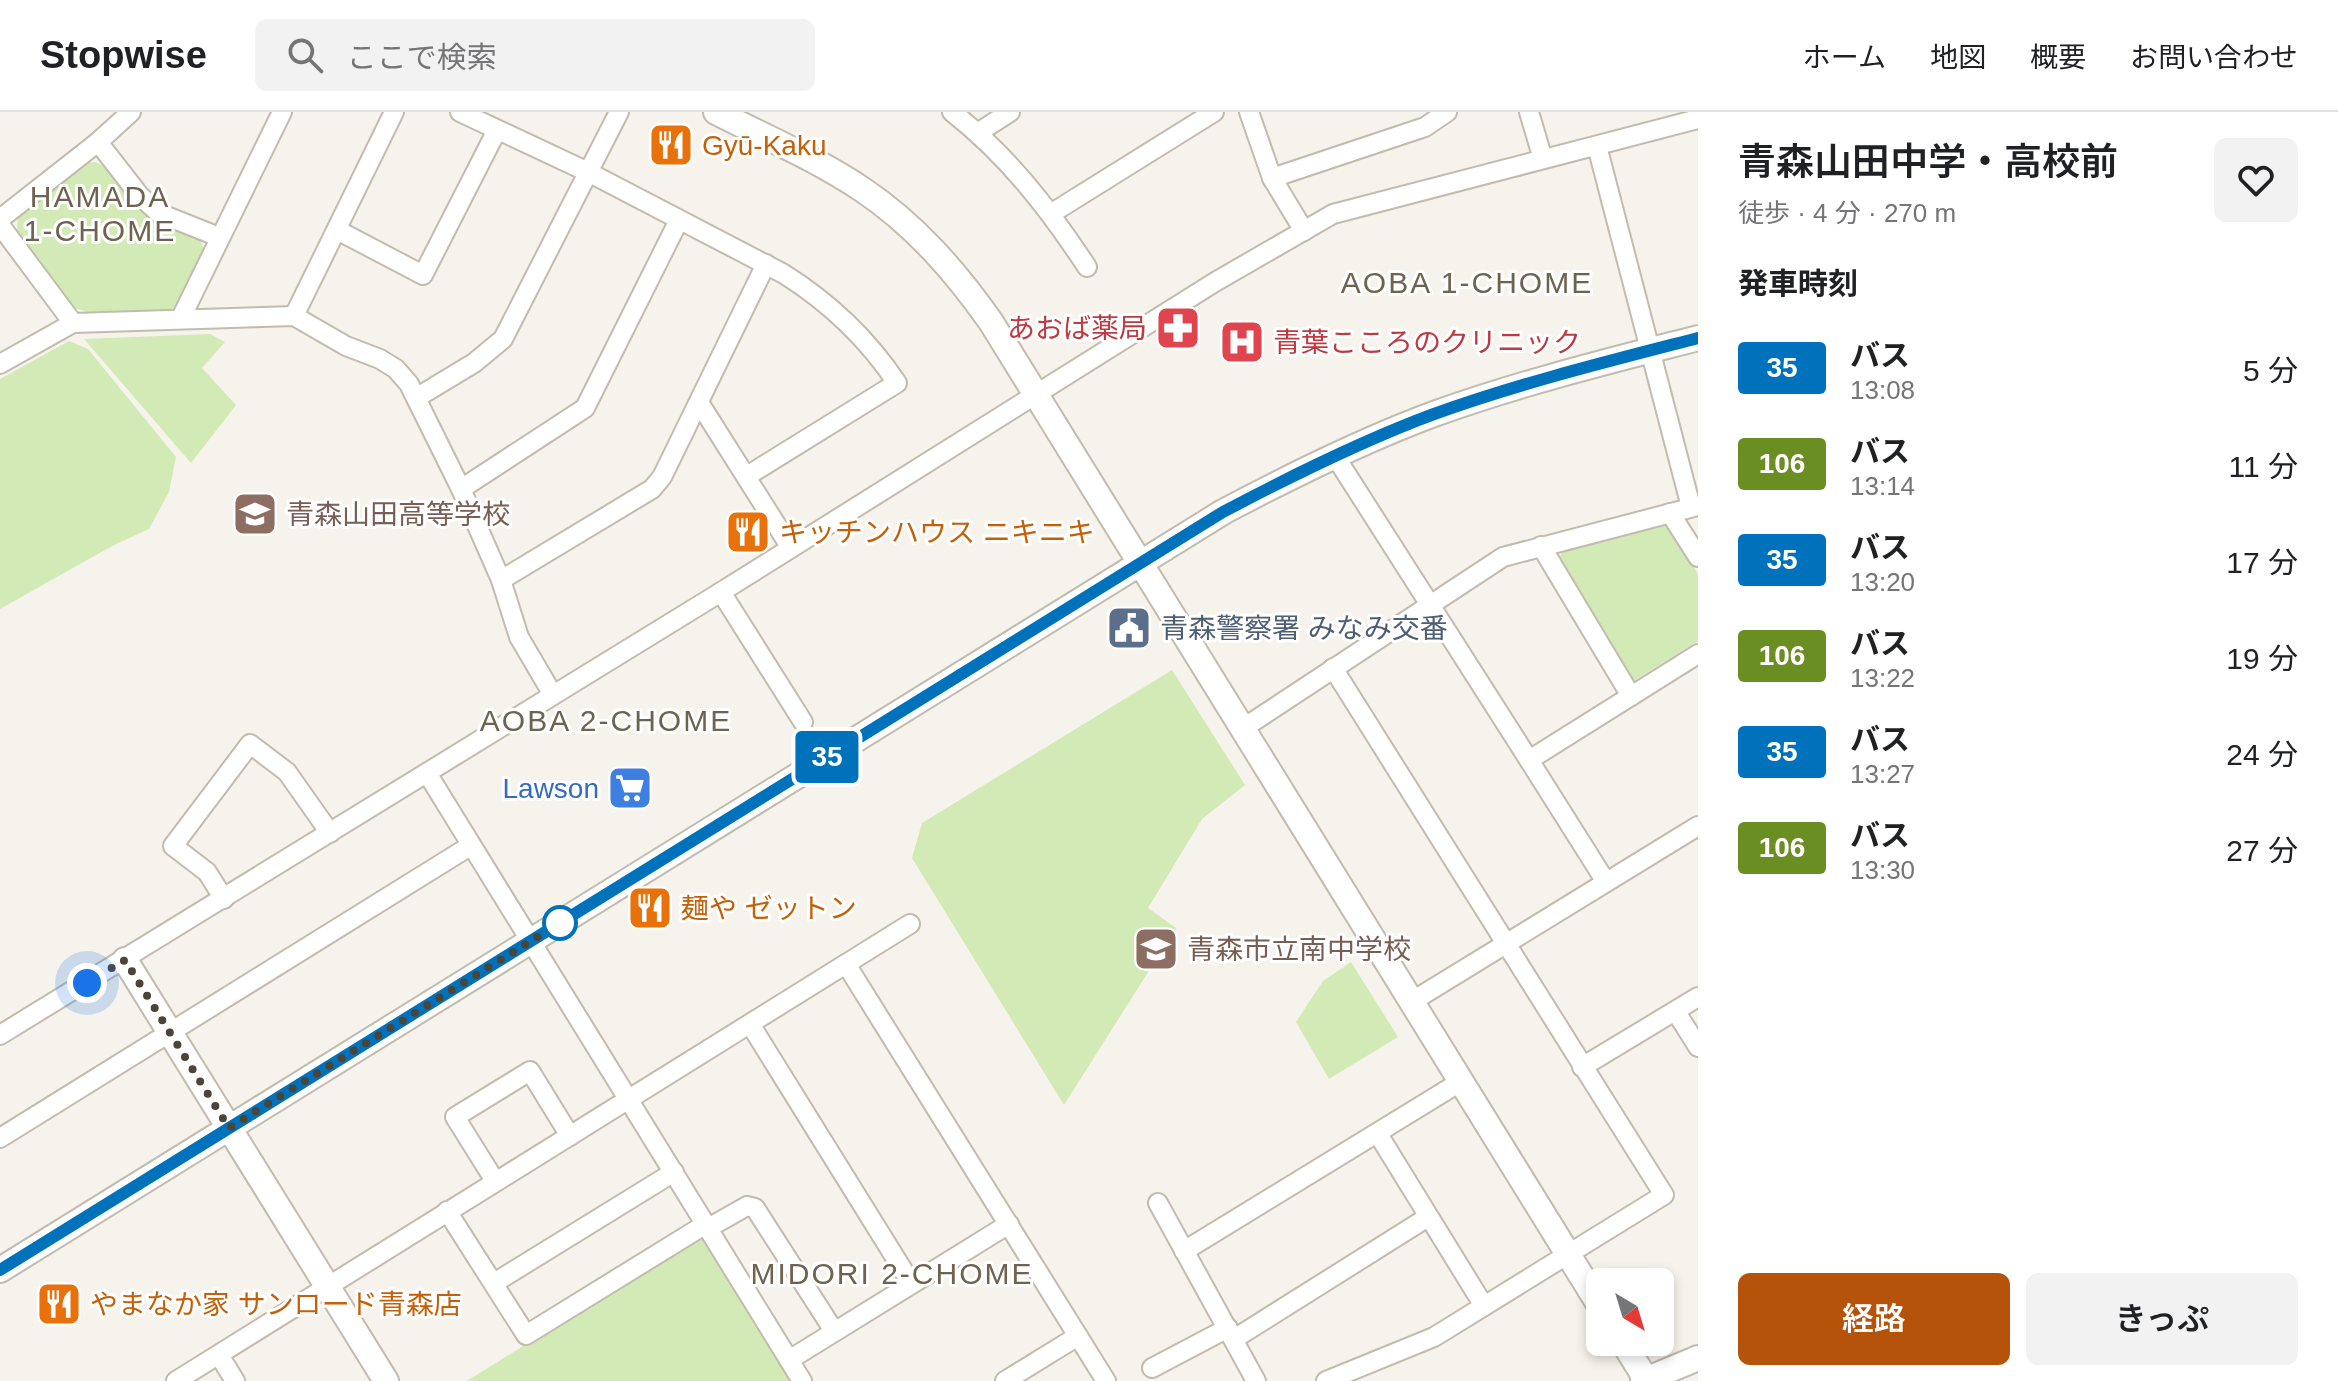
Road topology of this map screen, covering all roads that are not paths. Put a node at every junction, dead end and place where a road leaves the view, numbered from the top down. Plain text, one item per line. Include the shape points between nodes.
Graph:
1 (131, 112) edge
2 (282, 112) edge
3 (394, 112) edge
4 (460, 112) edge
5 (619, 112) edge
6 (716, 112) edge
7 (952, 112) edge
8 (1010, 112) edge
9 (1214, 112) edge
10 (1249, 112) edge
11 (1447, 112) edge
12 (1529, 112) edge
13 (1698, 119) edge
14 (497, 130) junction
15 (979, 132) junction
16 (98, 142) junction
17 (1597, 146) junction
18 (1543, 159) junction
19 (590, 173) junction
20 (1272, 178) junction
21 (1052, 213) junction
22 (679, 220) junction
23 (0, 222) edge
24 (337, 230) junction
25 (1304, 231) junction
26 (219, 237) junction
27 (766, 264) junction
28 (1087, 267) dead end
29 (294, 316) junction
30 (181, 318) junction
31 (73, 323) junction
32 (1698, 338) edge
33 (1650, 351) junction
34 (0, 364) edge
35 (1036, 396) junction
36 (416, 398) junction
37 (700, 404) junction
38 (1335, 456) junction
39 (747, 476) junction
40 (461, 489) junction
41 (1694, 506) edge
42 (1670, 513) junction
43 (1541, 546) junction
44 (791, 548) junction
45 (1698, 557) edge
46 (1139, 564) junction
47 (501, 580) junction
48 (721, 592) junction
49 (1428, 603) junction
50 (1698, 654) edge
51 (1333, 668) junction
52 (553, 695) junction
53 (1631, 696) junction
54 (803, 722) dead end
55 (1242, 729) junction
56 (1529, 760) junction
57 (427, 773) junction
58 (1698, 826) edge
59 (330, 833) junction
60 (470, 846) junction
61 (1606, 882) junction
62 (224, 899) junction
63 (910, 924) dead end
64 (529, 942) junction
65 (1505, 944) junction
66 (125, 960) junction
67 (846, 964) junction
68 (1698, 997) edge
69 (1411, 1002) junction
70 (1676, 1012) junction
71 (750, 1024) junction
72 (1, 1033) edge
73 (170, 1033) junction
74 (1698, 1047) edge
75 (1582, 1067) junction
76 (1460, 1082) junction
77 (629, 1100) junction
78 (229, 1128) junction
79 (1378, 1134) junction
80 (570, 1136) junction
81 (0, 1138) edge
82 (674, 1172) junction
83 (495, 1181) junction
84 (1158, 1203) dead end
85 (447, 1211) junction
86 (1428, 1217) junction
87 (1009, 1224) junction
88 (707, 1226) junction
89 (1184, 1251) junction
90 (1567, 1254) junction
91 (0, 1270) edge
92 (494, 1283) junction
93 (911, 1283) junction
94 (1586, 1284) edge
95 (327, 1286) junction
96 (1484, 1306) junction
97 (834, 1331) junction
98 (1231, 1333) junction
99 (1078, 1336) junction
100 (219, 1355) junction
101 (1631, 1356) edge
102 (1698, 1358) edge
103 (789, 1360) junction
104 (1152, 1368) dead end
105 (176, 1381) edge
106 (235, 1381) edge
107 (386, 1381) edge
108 (802, 1381) edge
109 (1005, 1381) edge
110 (1106, 1381) edge
111 (1256, 1381) edge
112 (1326, 1381) edge
113 (1646, 1381) edge

1 - 16 street
2 - 26 street
3 - 24 street
4 - 14 street
5 - 19 street
6 - 35 street via 820,164 864,191 919,236 964,285
7 - 15 street
8 - 15 street
9 - 21 street
10 - 20 street
11 - 20 street via 1425,127
12 - 18 street
13 - 17 street
14 - 19 street
14 - 24 street via 423,275
15 - 21 street
16 - 23 street
16 - 26 street via 159,213
17 - 18 street
17 - 33 street
18 - 25 street via 1333,214
19 - 22 street
19 - 36 street via 503,339
20 - 25 street
21 - 28 street
22 - 27 street
22 - 40 street via 585,408
23 - 31 street
24 - 29 street
25 - 35 street
26 - 30 street
27 - 37 street
27 - 39 street via 838,313 877,353 897,383
29 - 30 street
29 - 36 street via 396,369
30 - 31 street
31 - 34 street
32 - 33 street
33 - 38 street via 1462,405
33 - 41 street
35 - 44 street
35 - 46 street
36 - 40 street
37 - 39 street
37 - 47 street via 652,489
38 - 46 street via 1223,512
38 - 49 street
39 - 44 street
40 - 47 street
41 - 42 street
42 - 43 street
42 - 45 street
43 - 49 street via 1493,561
43 - 53 street
44 - 48 street
46 - 55 street
46 - 64 street
47 - 52 street via 519,637
48 - 52 street
48 - 54 street
49 - 51 street
49 - 56 street
50 - 53 street
51 - 55 street
51 - 65 street
52 - 57 street
53 - 56 street
55 - 69 street
56 - 61 street
57 - 59 street
57 - 60 street
58 - 61 street
59 - 62 street
59 - 62 street via 287,772 250,744 173,846 207,872
60 - 64 street
60 - 73 street
61 - 65 street
62 - 66 street
63 - 67 street
64 - 77 street
64 - 78 street
65 - 69 street
65 - 75 street
66 - 72 street
66 - 73 street
67 - 71 street
67 - 87 street
68 - 70 street
69 - 76 street
70 - 74 street
70 - 75 street
71 - 77 street
71 - 93 street
73 - 78 street
73 - 81 street
75 - 90 street via 1664,1195
76 - 79 street
76 - 90 street
77 - 80 street
77 - 82 street
78 - 91 street
78 - 95 street
79 - 86 street
79 - 89 street
80 - 83 street
80 - 83 street via 530,1071 455,1117
82 - 88 street
82 - 92 street
83 - 85 street
84 - 89 street
85 - 92 street
85 - 95 street
86 - 96 street
86 - 98 street
87 - 93 street
87 - 99 street
88 - 92 street via 526,1335
88 - 97 street via 754,1206
88 - 103 street
89 - 98 street
90 - 94 street
90 - 96 street
93 - 97 street
95 - 100 street
95 - 107 street
96 - 112 street via 1434,1337
97 - 103 street
98 - 104 street
98 - 111 street
99 - 109 street
99 - 110 street
100 - 105 street
100 - 106 street
101 - 113 street
102 - 113 street
103 - 108 street

